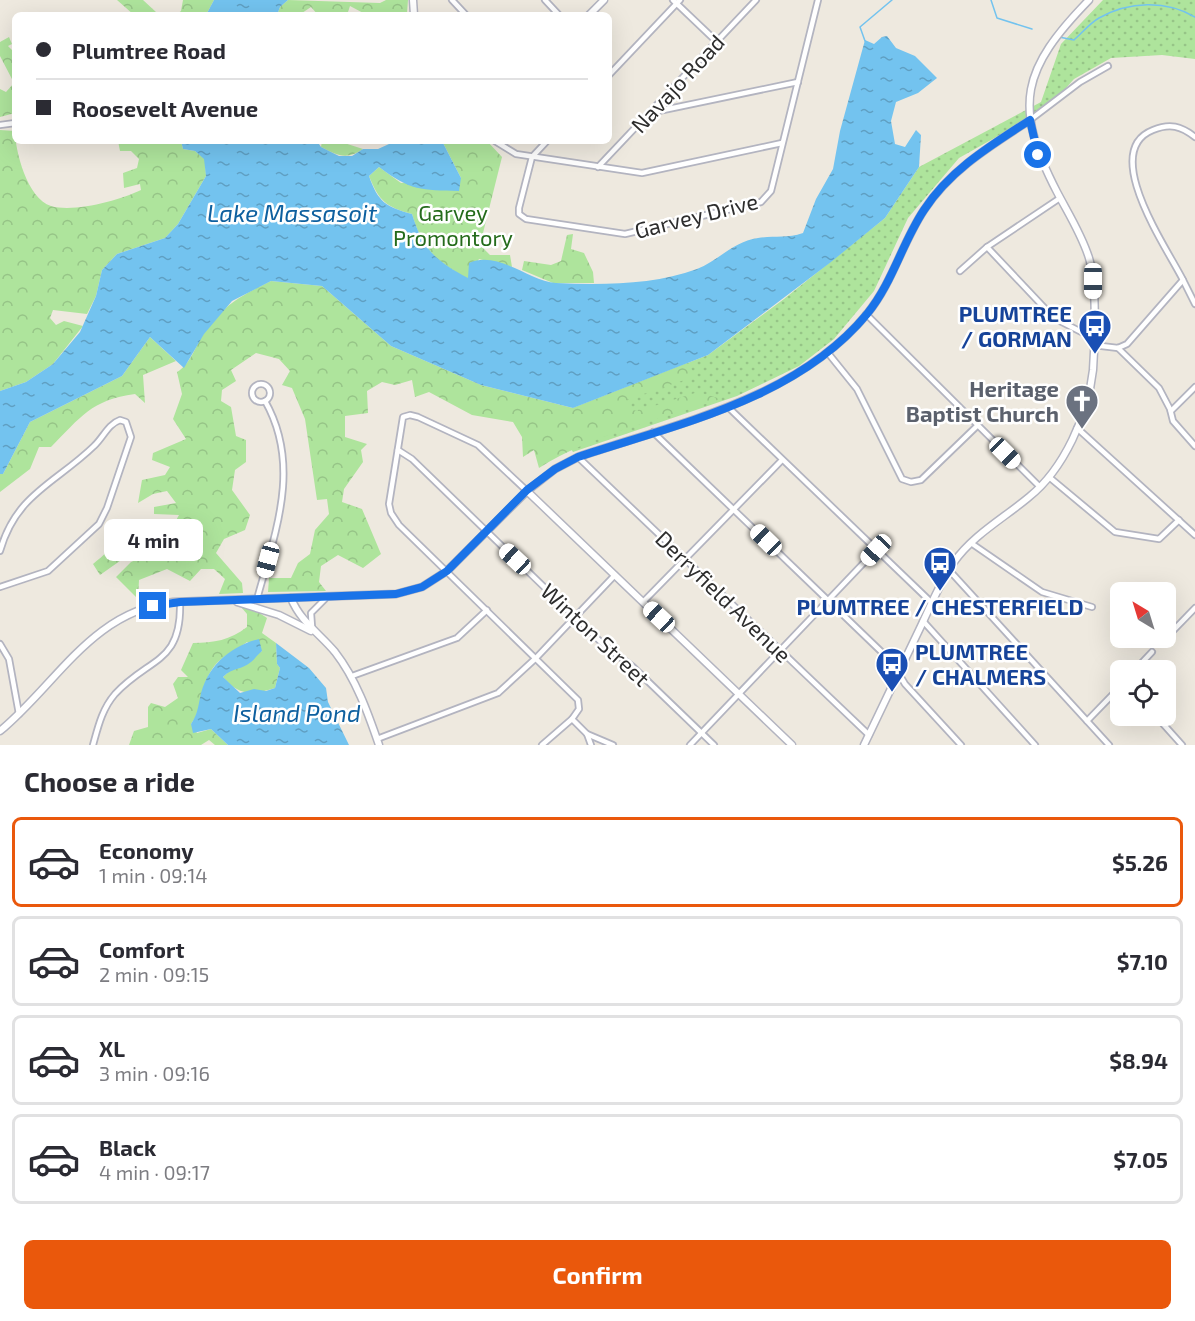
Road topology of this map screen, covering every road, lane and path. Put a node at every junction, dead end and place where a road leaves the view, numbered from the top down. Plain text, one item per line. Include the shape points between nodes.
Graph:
1 (452, 0) edge
2 (545, 0) edge
3 (604, 0) edge
4 (756, 0) edge
5 (818, 0) edge
6 (1089, 0) edge
7 (677, 1) edge
8 (463, 12) edge
9 (556, 12) edge
10 (592, 12) edge
11 (716, 41) junction
12 (1108, 66) dead end
13 (612, 72) edge
14 (798, 82) junction
15 (649, 113) junction
16 (1030, 120) junction
17 (1195, 137) edge
18 (782, 142) junction
19 (499, 144) edge
20 (544, 144) edge
21 (532, 157) junction
22 (598, 166) junction
23 (1060, 198) junction
24 (987, 247) junction
25 (960, 271) dead end
26 (1183, 280) junction
27 (1195, 304) edge
28 (866, 314) junction
29 (1093, 341) junction
30 (1118, 348) junction
31 (828, 353) junction
32 (1195, 387) edge
33 (265, 401) dead end
34 (728, 407) junction
35 (1171, 411) junction
36 (978, 425) junction
37 (1076, 428) junction
38 (653, 432) junction
39 (1195, 446) edge
40 (398, 450) junction
41 (578, 457) junction
42 (782, 460) junction
43 (1049, 477) junction
44 (1040, 487) junction
45 (527, 490) junction
46 (734, 510) junction
47 (1179, 520) junction
48 (486, 531) junction
49 (1195, 535) edge
50 (971, 543) junction
51 (0, 550) edge
52 (876, 550) junction
53 (686, 560) junction
54 (949, 570) junction
55 (447, 571) junction
56 (615, 575) junction
57 (0, 587) edge
58 (291, 598) junction
59 (325, 598) junction
60 (257, 599) junction
61 (228, 600) junction
62 (828, 601) junction
63 (180, 602) junction
64 (643, 602) junction
65 (932, 603) junction
66 (1092, 608) dead end
67 (487, 610) junction
68 (1195, 610) edge
69 (574, 616) junction
70 (923, 621) junction
71 (1176, 629) edge
72 (314, 632) junction
73 (0, 644) edge
74 (782, 650) junction
75 (1152, 652) dead end
76 (536, 658) junction
77 (1144, 660) edge
78 (898, 672) junction
79 (352, 676) junction
80 (740, 694) junction
81 (1110, 697) edge
82 (19, 714) junction
83 (573, 720) junction
84 (1087, 721) junction
85 (1165, 726) edge
86 (0, 731) edge
87 (587, 734) junction
88 (702, 734) junction
89 (869, 735) junction
90 (378, 742) edge
91 (959, 744) edge
92 (93, 745) edge
93 (542, 745) edge
94 (591, 745) edge
95 (613, 745) edge
96 (690, 745) edge
97 (714, 745) edge
98 (792, 745) edge
99 (864, 745) edge
100 (1035, 745) edge
101 (1109, 745) edge
102 (1182, 745) edge

1 - 8 street
2 - 9 street
3 - 10 main road
4 - 11 street, Navajo Road
5 - 14 street, Garvey Drive
6 - 16 main road via 1060,30 1042,57 1032,88
7 - 11 street
7 - 13 street
11 - 15 street, Navajo Road
12 - 16 street
14 - 15 street
14 - 18 street, Garvey Drive
15 - 22 street, Navajo Road
16 - 23 main road via 1036,150
16 - 28 main road via 973,157 941,187 922,212 888,284
17 - 26 street via 1183,128 1166,125 1144,133 1133,148 1130,166 1137,191
18 - 21 street, Garvey Drive via 771,193 763,201 622,234 523,218 519,208
18 - 22 street via 642,173
19 - 21 street via 510,152
20 - 21 street
21 - 22 street
23 - 24 street
23 - 29 main road via 1090,265
24 - 25 street
24 - 29 street via 1054,318
26 - 27 street
26 - 30 street via 1127,344
28 - 31 main road
28 - 36 street
29 - 30 street
29 - 37 main road via 1090,388
30 - 35 street via 1160,387
31 - 34 main road via 795,376
31 - 36 street via 857,389 902,479 921,480
32 - 35 street
33 - 60 street via 283,447 284,498
34 - 38 main road
34 - 42 street
35 - 39 street via 1179,431
36 - 44 street
37 - 43 main road
37 - 47 street
38 - 41 main road
38 - 46 street
40 - 45 street via 403,417 418,417 478,445
40 - 48 street, Winton Street
40 - 55 street via 391,513
41 - 45 main road
41 - 53 street, Derryfield Avenue
42 - 46 street
42 - 52 street
43 - 44 main road
43 - 47 street via 1115,532 1159,539
44 - 50 main road
45 - 48 main road
45 - 56 main road
46 - 53 street
46 - 62 street
47 - 49 street
48 - 55 main road
48 - 69 street, Winton Street
50 - 54 main road
50 - 66 street via 1042,592
51 - 57 street via 16,512 92,448 113,423 126,422 131,437 99,524 48,571
52 - 62 street
52 - 65 street
53 - 64 street
53 - 74 street, Derryfield Avenue
54 - 65 main road
54 - 84 street
55 - 59 main road via 422,587 396,594
55 - 67 street
56 - 64 main road
56 - 69 street
58 - 59 main road
58 - 60 main road
58 - 72 main road
59 - 72 street via 311,613
60 - 61 main road
61 - 63 main road
61 - 72 main road via 279,615
62 - 74 street
62 - 78 street
63 - 82 main road via 141,609 107,626 77,651
63 - 92 street via 181,624 171,648 114,696 100,717
64 - 80 main road
65 - 70 main road
67 - 76 street
67 - 79 street via 457,638
68 - 71 street
69 - 76 street
69 - 88 street, Winton Street
70 - 78 main road
70 - 100 street
72 - 79 main road
73 - 82 street via 9,659
74 - 80 street
74 - 89 street, Derryfield Avenue
75 - 77 street
76 - 83 street via 578,700 579,710
76 - 90 street via 491,697
78 - 89 main road
78 - 91 street
79 - 90 main road
80 - 88 street
80 - 98 main road
81 - 84 street
82 - 86 main road
83 - 87 street
83 - 93 street
84 - 101 street
85 - 102 street
87 - 94 street
87 - 95 street
88 - 96 street
88 - 97 street, Winton Street
89 - 99 main road

